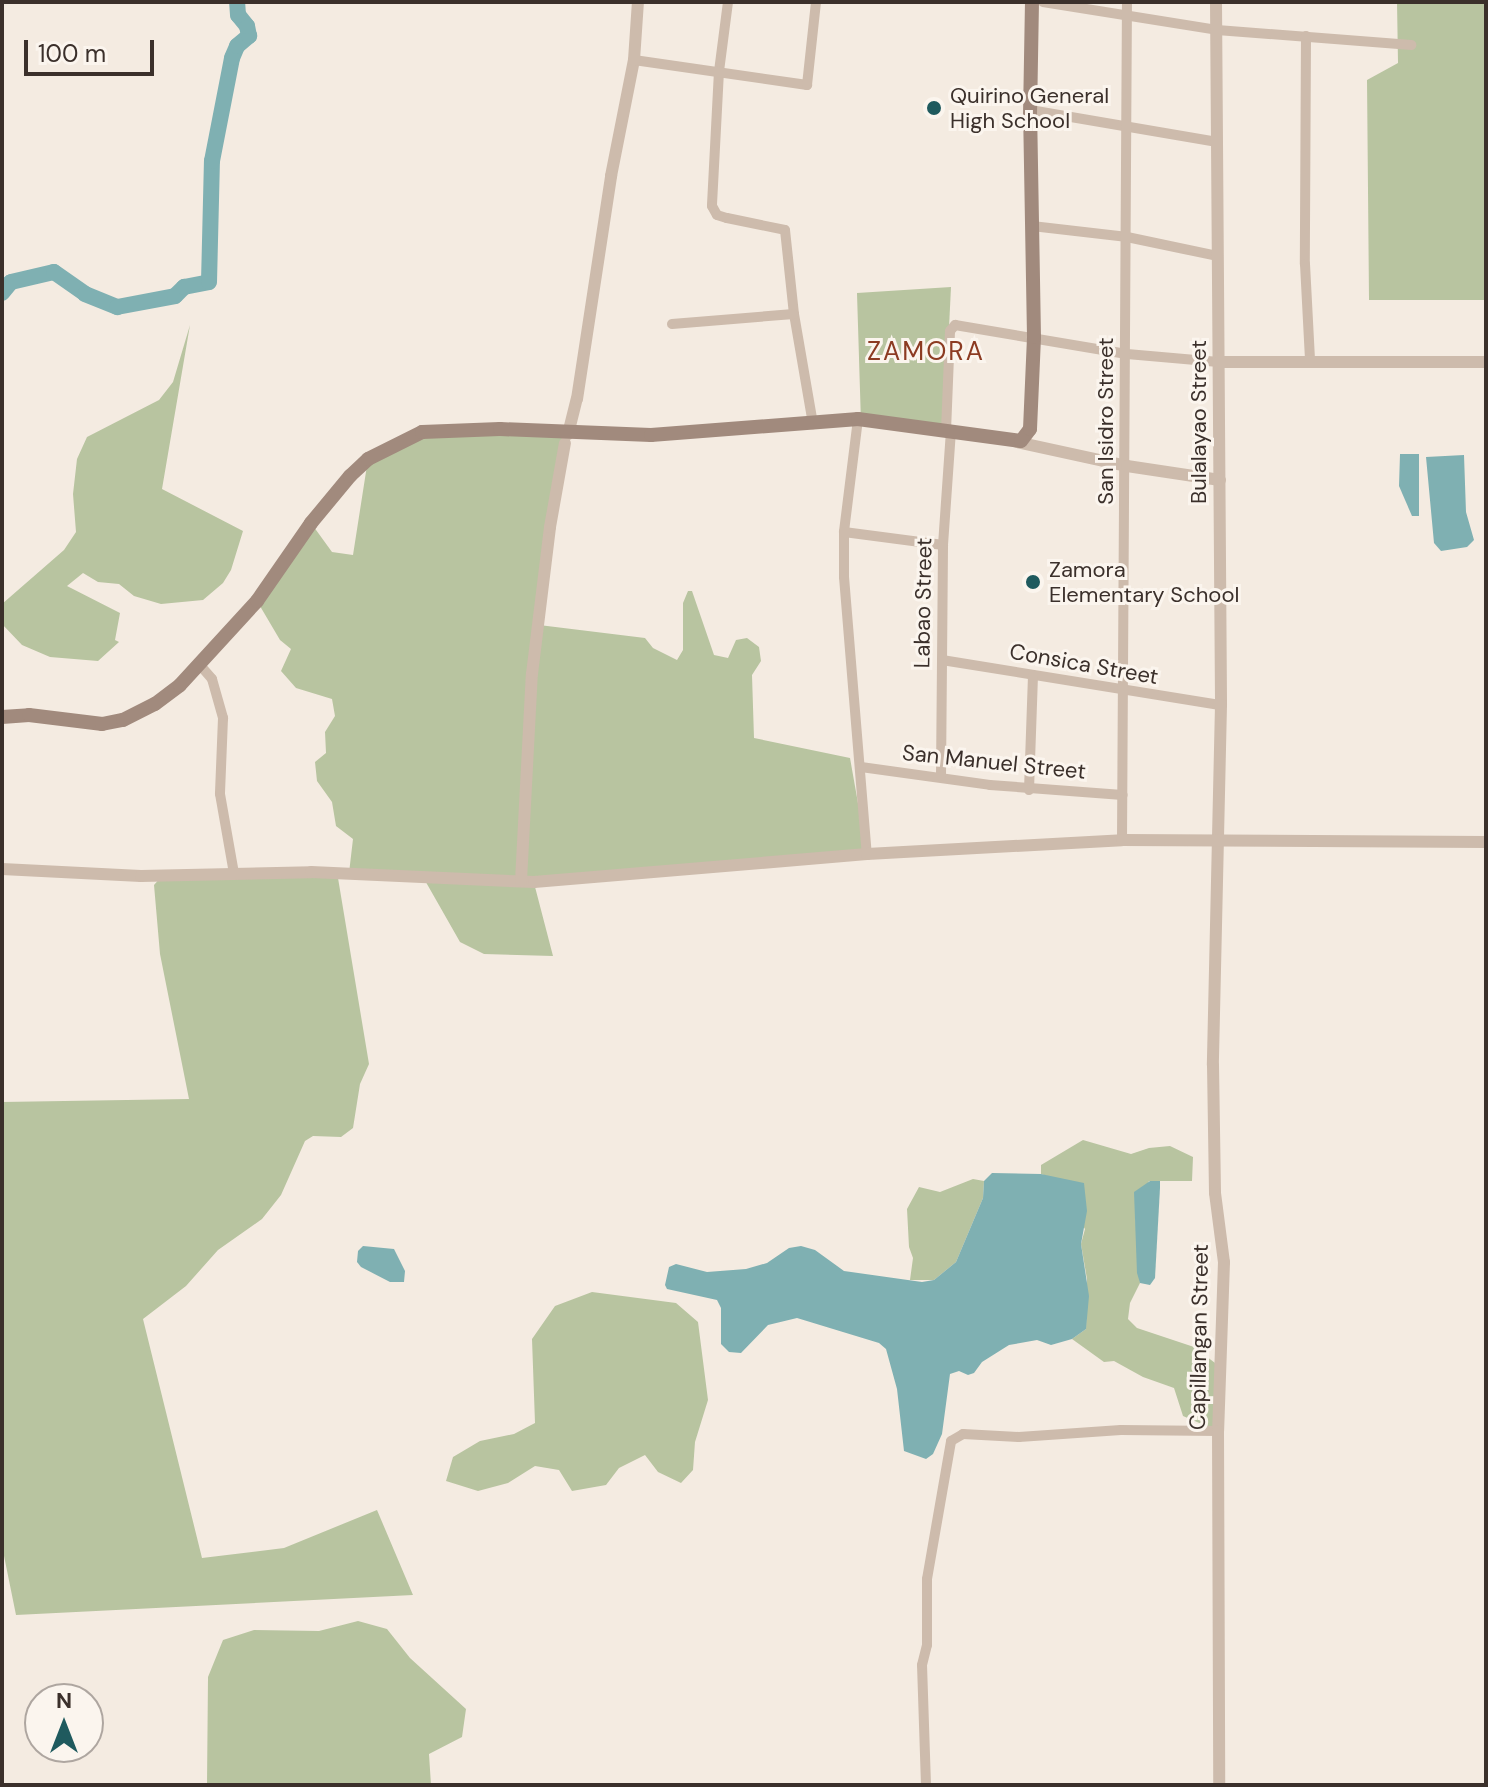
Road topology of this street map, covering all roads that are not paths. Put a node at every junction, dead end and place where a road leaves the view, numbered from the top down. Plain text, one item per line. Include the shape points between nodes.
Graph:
1 (638, 2) edge
2 (728, 2) edge
3 (816, 2) edge
4 (1032, 2) edge
5 (1043, 2) edge
6 (1127, 2) edge
7 (1216, 2) edge
8 (1127, 17) junction
9 (1217, 30) junction
10 (1306, 36) junction
11 (1411, 45) dead end
12 (634, 60) junction
13 (719, 71) junction
14 (1030, 110) junction
15 (1124, 128) junction
16 (1217, 142) junction
17 (1032, 226) junction
18 (1127, 237) junction
19 (1217, 256) junction
20 (794, 314) junction
21 (672, 324) dead end
22 (1034, 337) junction
23 (1127, 354) junction
24 (1310, 361) junction
25 (1219, 362) junction
26 (1486, 362) edge
27 (858, 419) junction
28 (813, 424) junction
29 (948, 431) junction
30 (566, 438) junction
31 (1017, 442) junction
32 (1127, 466) junction
33 (1220, 480) junction
34 (844, 532) junction
35 (943, 545) junction
36 (942, 660) junction
37 (199, 664) junction
38 (1033, 675) junction
39 (1123, 690) junction
40 (1221, 705) junction
41 (2, 717) edge
42 (861, 767) junction
43 (941, 776) junction
44 (1029, 789) junction
45 (1123, 795) junction
46 (1122, 840) junction
47 (1219, 842) junction
48 (1486, 842) edge
49 (867, 854) junction
50 (2, 869) edge
51 (234, 873) junction
52 (521, 881) junction
53 (1218, 1431) junction
54 (926, 1785) edge
55 (1219, 1785) edge

1 - 12 street
2 - 13 street
3 - 13 street via 807,85
4 - 14 main road
5 - 8 street
6 - 8 street, San Isidro Street
7 - 9 street, Bulalayao Street
8 - 9 street
8 - 15 street, San Isidro Street
9 - 10 street
9 - 16 street, Bulalayao Street
10 - 11 street
10 - 24 street
12 - 13 street
12 - 30 street
13 - 20 street via 712,206 717,215 785,230
14 - 15 street
14 - 17 main road
15 - 16 street
15 - 18 street, San Isidro Street
16 - 19 street, Bulalayao Street
17 - 18 street
17 - 22 main road
18 - 19 street
18 - 23 street, San Isidro Street
19 - 25 street, Bulalayao Street
20 - 21 street
20 - 28 street
22 - 23 street
22 - 29 street, Labao Street via 953,327
22 - 31 main road via 1030,429
23 - 25 street
23 - 32 street, San Isidro Street
24 - 25 street
24 - 26 street
25 - 33 street, Bulalayao Street
27 - 28 main road
27 - 29 main road
27 - 34 street
28 - 30 main road
29 - 31 main road
29 - 35 street, Labao Street
30 - 37 main road via 500,429 422,432 368,459 311,523 257,601
30 - 52 street via 532,674
31 - 32 street
32 - 33 street
32 - 39 street, San Isidro Street
33 - 40 street, Bulalayao Street
34 - 35 street
34 - 42 street via 847,632
35 - 36 street, Labao Street
36 - 38 street, Consica Street
36 - 43 street, Labao Street
37 - 41 main road via 155,704 123,720 102,724
37 - 51 street via 212,679 223,718 220,783
38 - 39 street, Consica Street
38 - 44 street
39 - 40 street, Consica Street
39 - 45 street, San Isidro Street
40 - 47 street, Bulalayao Street
42 - 43 street, San Manuel Street
42 - 49 street
43 - 44 street, San Manuel Street
44 - 45 street, San Manuel Street
45 - 46 street, San Isidro Street
46 - 47 street
46 - 49 street
47 - 48 street
47 - 53 street, Capillangan Street via 1213,1065 1215,1193 1224,1262
49 - 52 street
50 - 51 street via 141,876
51 - 52 street
53 - 54 street via 963,1434 951,1441 927,1579 922,1665
53 - 55 street, Capillangan Street

